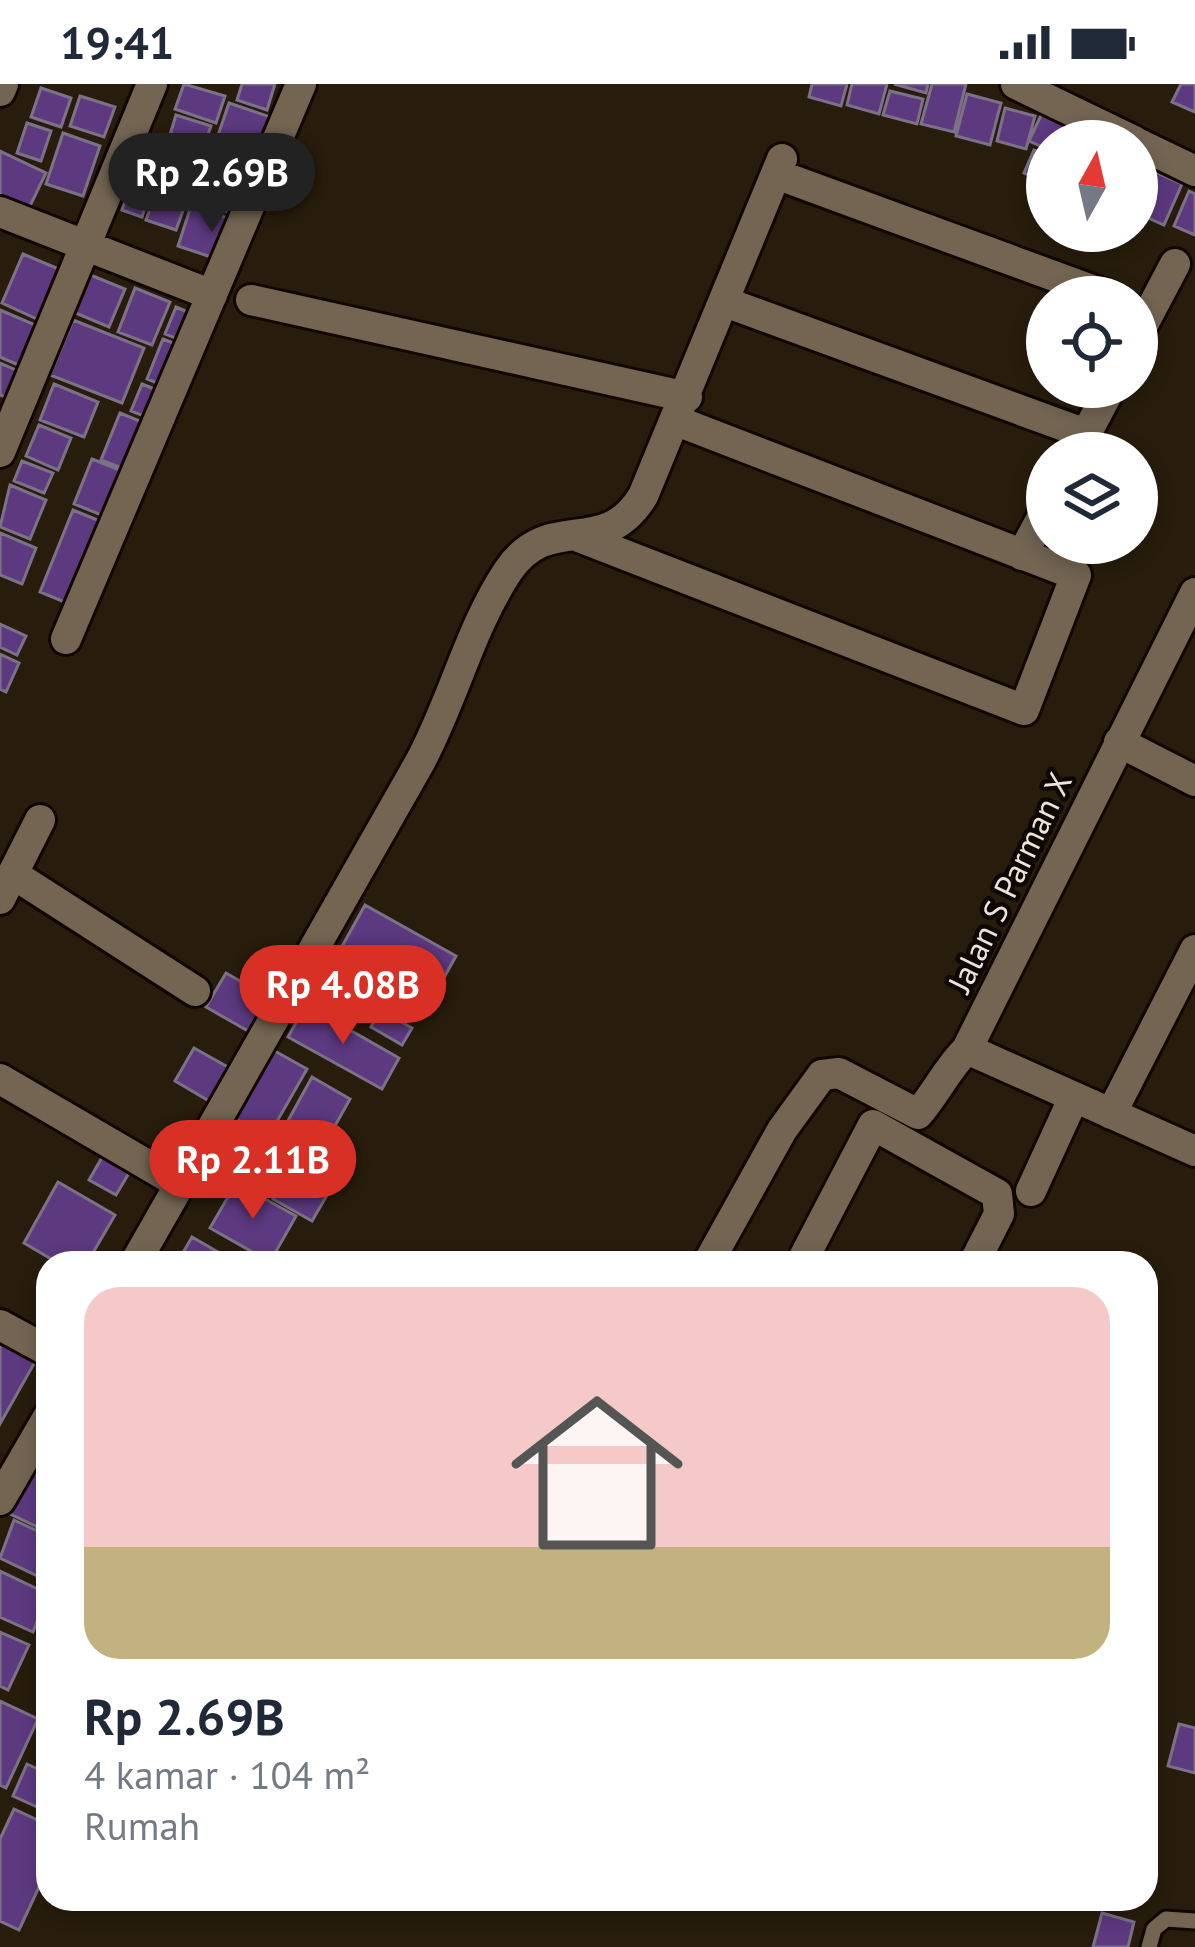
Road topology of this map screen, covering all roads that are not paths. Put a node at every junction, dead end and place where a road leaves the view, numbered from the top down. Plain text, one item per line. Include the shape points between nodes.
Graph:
1 (152, 84) edge
2 (301, 84) edge
3 (1018, 84) edge
4 (1091, 120) edge
5 (1158, 153) edge
6 (1195, 171) edge
7 (0, 212) edge
8 (86, 248) junction
9 (1175, 264) dead end
10 (1058, 276) edge
11 (1158, 291) edge
12 (212, 296) junction
13 (251, 300) dead end
14 (725, 302) junction
15 (682, 409) junction
16 (1051, 432) edge
17 (0, 452) edge
18 (573, 535) junction
19 (1026, 547) edge
20 (1022, 555) junction
21 (1195, 592) edge
22 (66, 639) dead end
23 (1118, 742) junction
24 (1195, 781) edge
25 (40, 820) dead end
26 (6, 887) edge
27 (1195, 950) edge
28 (195, 991) dead end
29 (967, 1049) junction
30 (0, 1079) edge
31 (1074, 1097) junction
32 (1111, 1114) junction
33 (1195, 1151) edge
34 (180, 1184) junction
35 (1030, 1191) dead end
36 (142, 1251) edge
37 (715, 1251) edge
38 (807, 1251) edge
39 (980, 1251) edge
40 (0, 1325) edge
41 (36, 1344) edge
42 (36, 1438) edge
43 (0, 1500) edge
44 (1195, 1921) edge
45 (1149, 1947) edge

1 - 8 street
2 - 12 street
3 - 4 street
5 - 6 street
7 - 8 street
8 - 12 street
8 - 17 street
9 - 11 street
10 - 14 street via 779,166
12 - 22 street
13 - 15 street
14 - 15 street
14 - 16 street
15 - 18 street via 629,519 614,530
15 - 20 street
18 - 20 street via 1024,710 1076,575
18 - 34 street via 532,544 508,572 423,755
19 - 20 street
21 - 23 street, Jalan S Parman X
23 - 24 street
23 - 29 street, Jalan S Parman X
25 - 26 street
26 - 28 street
27 - 32 street
29 - 31 street
29 - 37 street, Jalan S Parman X via 918,1114 839,1073 822,1075
30 - 34 street
31 - 32 street
31 - 35 street
32 - 33 street
34 - 36 street
38 - 39 street via 873,1125 997,1194 999,1214
40 - 41 street
42 - 43 street
44 - 45 lane via 1166,1919

